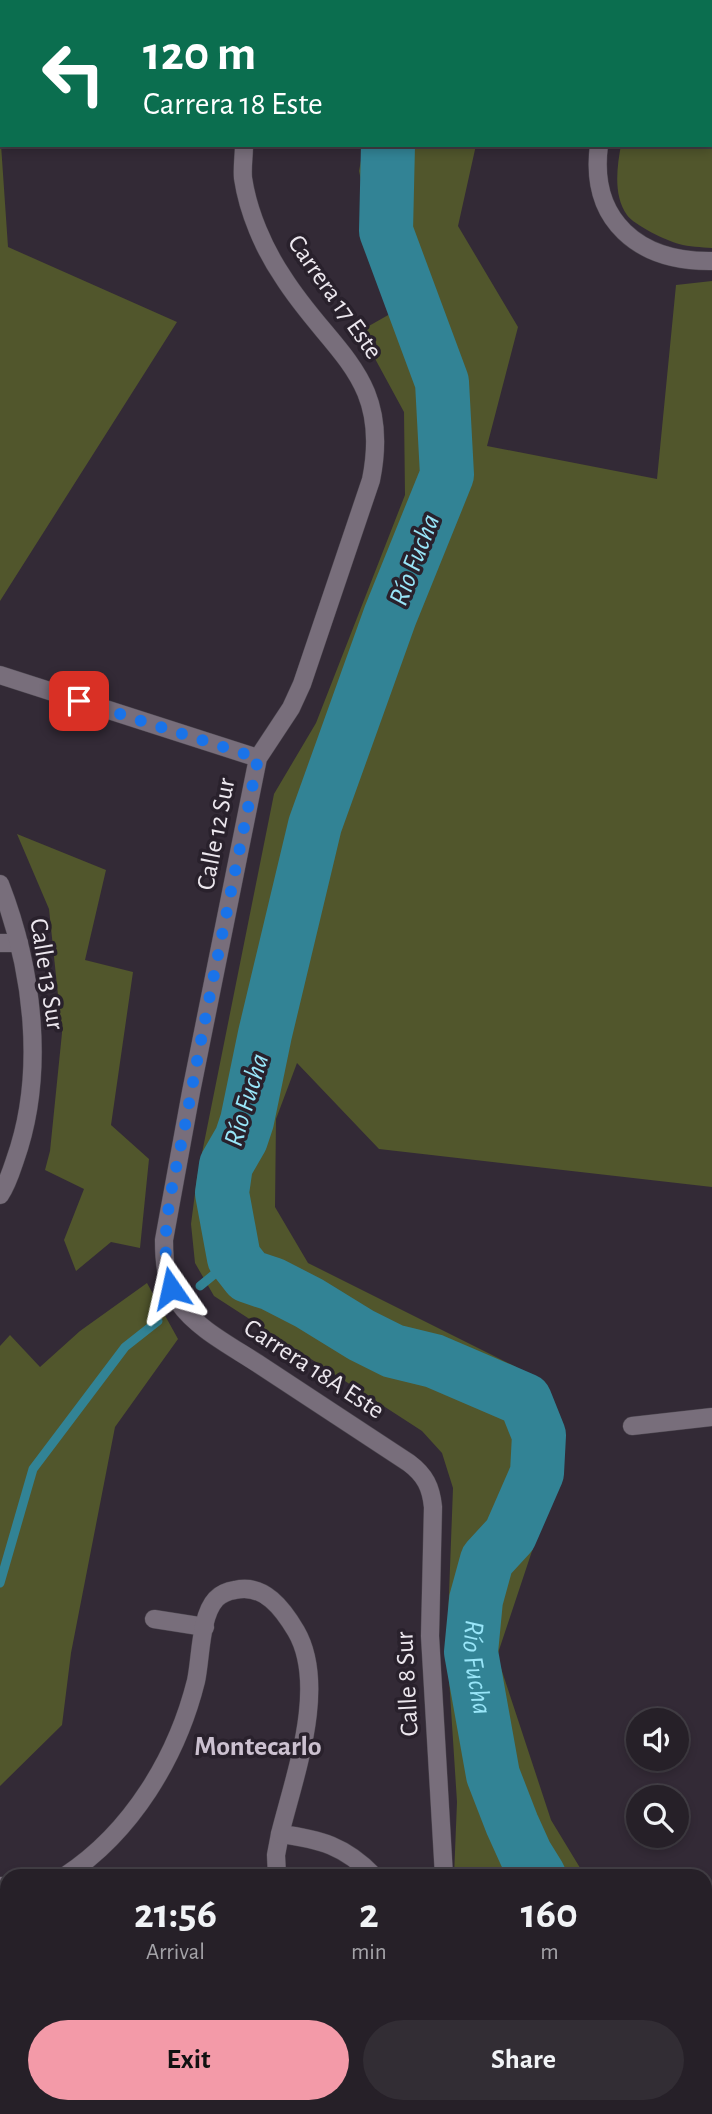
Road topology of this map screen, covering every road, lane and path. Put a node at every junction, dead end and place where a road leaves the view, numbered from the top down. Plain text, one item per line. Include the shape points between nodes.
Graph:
1 (244, 147) edge
2 (599, 147) edge
3 (712, 261) edge
4 (372, 408) joint
5 (0, 675) edge
6 (258, 758) junction
7 (0, 884) edge
8 (0, 943) edge
9 (19, 943) junction
10 (0, 1195) edge
11 (171, 1288) joint
12 (712, 1417) edge
13 (632, 1426) dead end
14 (432, 1489) joint
15 (155, 1619) dead end
16 (204, 1633) junction
17 (280, 1834) junction
18 (75, 1869) edge
19 (276, 1869) edge
20 (366, 1869) edge
21 (443, 1869) edge

1 - 4 street, Carrera 17 Este via 243,176 254,216 282,277 358,374
2 - 3 street via 598,180 605,208 623,232 651,250
4 - 6 street, Calle 12 Sur via 376,444 367,492 302,684
5 - 6 street
6 - 11 street, Calle 12 Sur via 164,1240
7 - 9 street, Calle 13 Sur
8 - 9 street
9 - 10 street, Calle 13 Sur via 32,1035 31,1074 20,1144
11 - 14 street, Carrera 18A Este via 192,1317 409,1463
12 - 13 street
14 - 21 street, Calle 8 Sur via 430,1649
15 - 16 street
16 - 17 street via 216,1600 240,1589 270,1597 298,1634 309,1681 305,1730
16 - 18 street via 177,1740 126,1821
17 - 19 street
17 - 20 street via 329,1843

